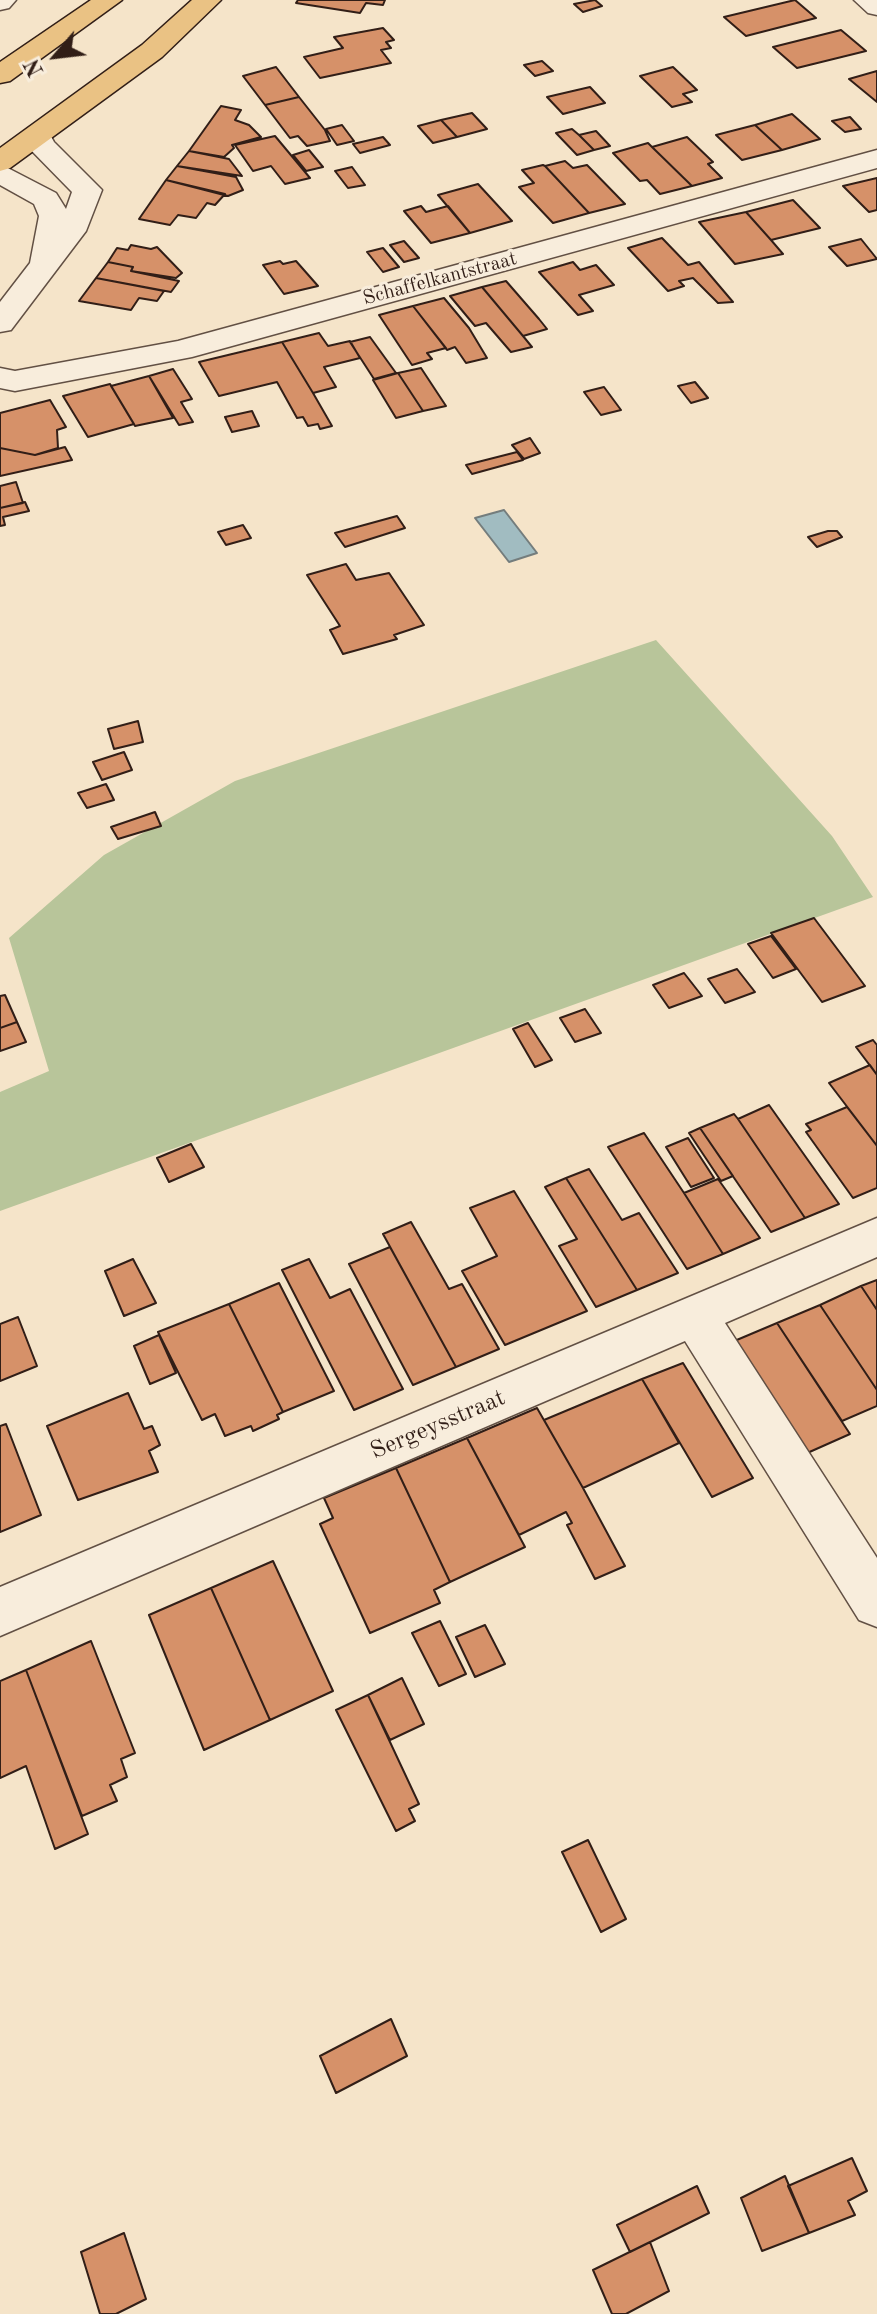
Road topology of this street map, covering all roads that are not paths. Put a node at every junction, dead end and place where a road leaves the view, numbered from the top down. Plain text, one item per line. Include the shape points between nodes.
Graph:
1 (109, 0) edge
2 (208, 0) edge
3 (867, 0) edge
4 (877, 7) edge
5 (59, 33) junction
6 (124, 69) junction
7 (0, 75) edge
8 (38, 137) junction
9 (877, 159) edge
10 (0, 162) edge
11 (0, 173) edge
12 (45, 262) junction
13 (0, 323) edge
14 (0, 378) edge
15 (877, 1237) edge
16 (694, 1315) junction
17 (877, 1603) edge
18 (0, 1612) edge

1 - 5 main road
2 - 6 main road
3 - 4 street
5 - 6 main road via 116,34 129,52
5 - 7 main road
6 - 8 main road
8 - 10 main road
8 - 12 street via 87,190 75,225
9 - 14 street, Schaffelkantstraat via 181,350 15,381
11 - 12 street via 46,199 54,216
12 - 13 street
15 - 16 street, Sergeysstraat
16 - 17 street
16 - 18 street, Sergeysstraat

